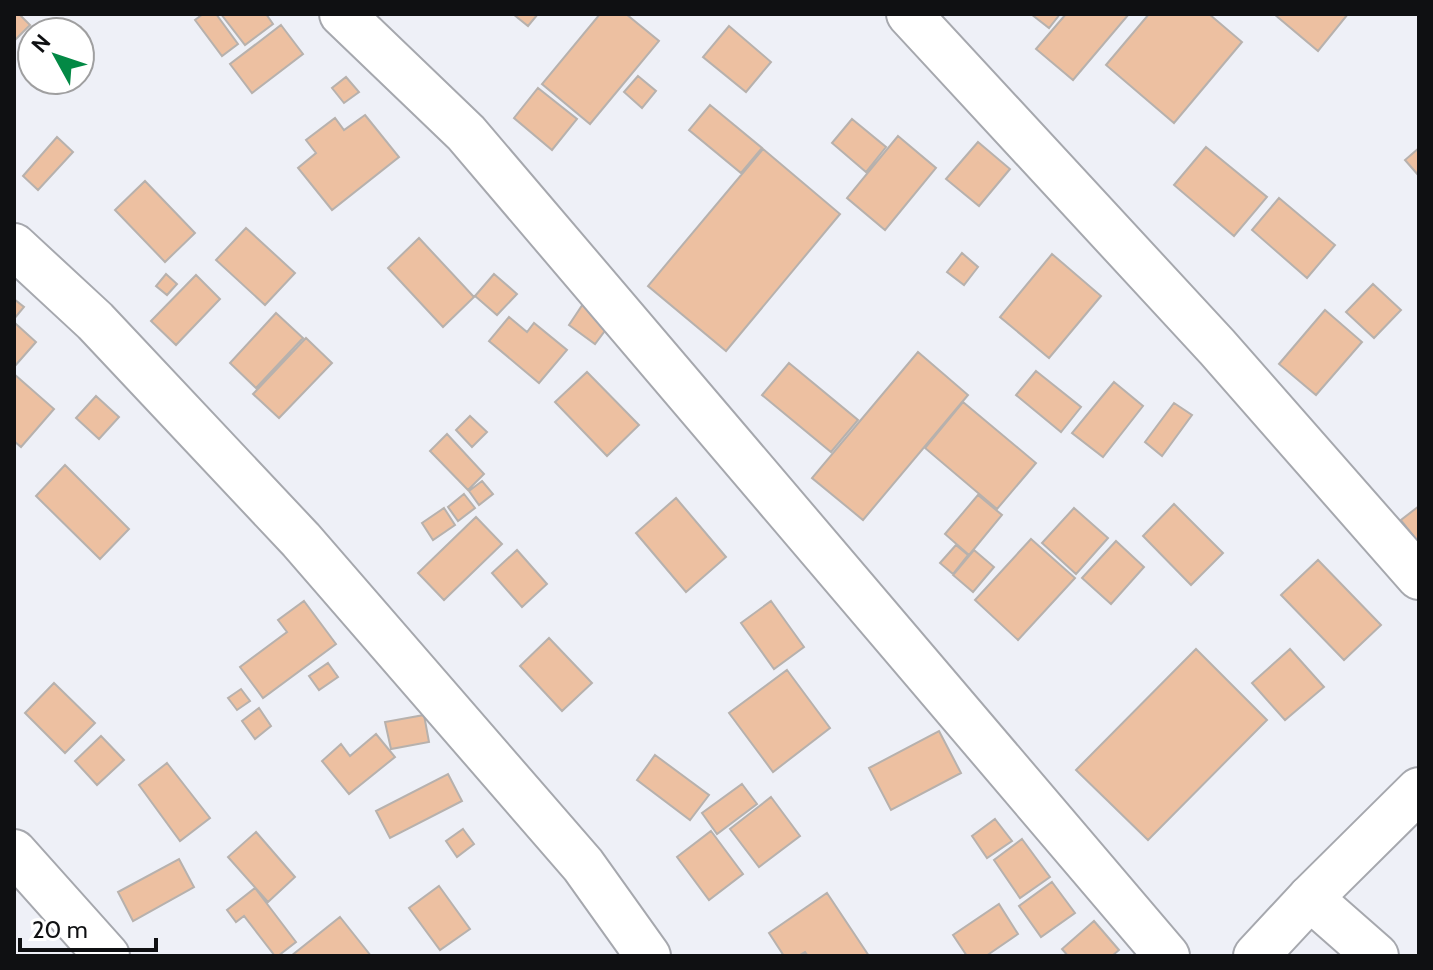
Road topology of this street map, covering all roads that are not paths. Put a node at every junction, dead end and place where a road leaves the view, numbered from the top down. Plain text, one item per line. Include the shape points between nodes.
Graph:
1 (342, 14) edge
2 (909, 14) edge
3 (14, 246) edge
4 (1419, 577) edge
5 (1419, 790) edge
6 (14, 852) edge
7 (1310, 898) junction
8 (107, 956) edge
9 (648, 956) edge
10 (1167, 956) edge
11 (1256, 956) edge
12 (1376, 956) edge

1 - 10 main road via 466,133
2 - 4 main road via 1217,347
3 - 9 main road via 95,321 301,540 583,865
5 - 7 main road
6 - 8 main road
7 - 11 main road
7 - 12 main road

